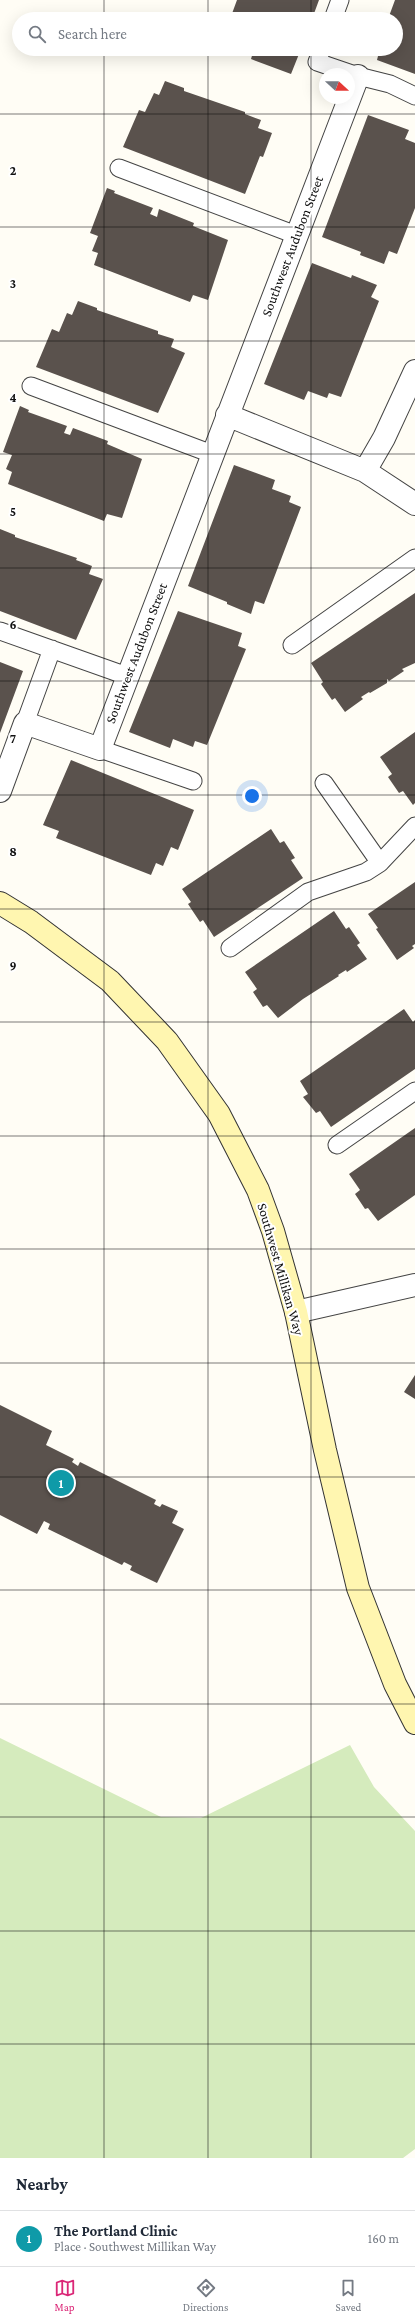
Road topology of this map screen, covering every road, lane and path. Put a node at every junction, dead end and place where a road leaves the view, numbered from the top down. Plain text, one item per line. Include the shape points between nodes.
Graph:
1 (340, 0) edge
2 (336, 12) edge
3 (319, 56) edge
4 (358, 76) junction
5 (415, 96) edge
6 (120, 168) dead end
7 (296, 235) junction
8 (415, 371) edge
9 (31, 386) dead end
10 (227, 415) junction
11 (212, 454) junction
12 (365, 471) junction
13 (415, 504) edge
14 (415, 558) edge
15 (0, 630) edge
16 (292, 645) dead end
17 (52, 649) junction
18 (127, 676) junction
19 (25, 723) junction
20 (100, 749) junction
21 (193, 782) dead end
22 (324, 783) dead end
23 (0, 791) edge
24 (415, 826) edge
25 (380, 863) junction
26 (0, 903) edge
27 (230, 948) dead end
28 (415, 1091) edge
29 (337, 1145) dead end
30 (415, 1285) edge
31 (296, 1312) junction
32 (415, 1723) edge

1 - 2 lane
3 - 4 lane via 317,62
4 - 5 lane via 390,84
4 - 7 street, Southwest Audubon Street
6 - 7 lane
7 - 10 street, Southwest Audubon Street
8 - 12 street via 384,438
9 - 11 lane
10 - 11 street, Southwest Audubon Street
10 - 12 street
11 - 18 street, Southwest Audubon Street
12 - 13 street
14 - 16 lane
15 - 17 lane
17 - 18 lane
17 - 19 lane
18 - 20 street, Southwest Audubon Street
19 - 20 street
19 - 23 street
20 - 21 lane
22 - 25 lane
24 - 25 lane
25 - 27 lane via 366,872 308,892
26 - 31 street, Southwest Millikan Way via 31,922 110,981 167,1041 219,1114 258,1190 273,1231
28 - 29 lane
30 - 31 street
31 - 32 street, Southwest Millikan Way via 358,1588 395,1684

